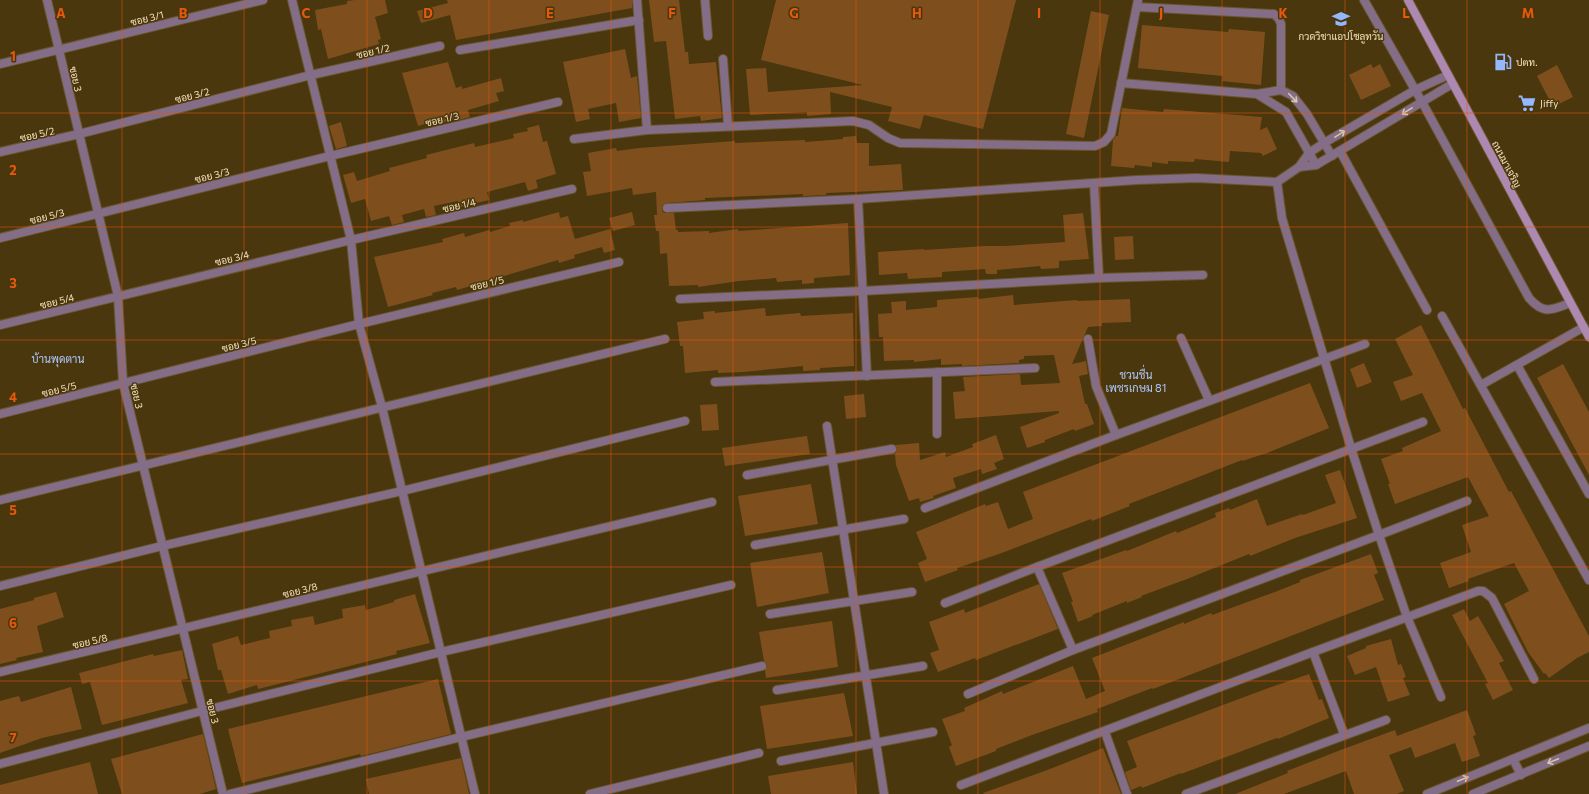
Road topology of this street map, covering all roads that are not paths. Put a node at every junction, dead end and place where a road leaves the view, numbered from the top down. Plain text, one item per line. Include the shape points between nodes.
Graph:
1 (47, 0) edge
2 (263, 0) edge
3 (292, 0) edge
4 (637, 0) edge
5 (705, 0) edge
6 (1364, 0) edge
7 (1408, 0) edge
8 (1138, 3) edge
9 (639, 20) junction
10 (708, 36) dead end
11 (440, 46) dead end
12 (59, 50) junction
13 (460, 50) dead end
14 (723, 59) dead end
15 (0, 64) edge
16 (310, 75) junction
17 (1448, 75) junction
18 (1121, 83) junction
19 (1452, 84) junction
20 (1281, 90) junction
21 (1415, 90) junction
22 (1257, 94) junction
23 (558, 102) dead end
24 (1422, 102) junction
25 (728, 126) junction
26 (647, 130) junction
27 (79, 134) junction
28 (574, 139) dead end
29 (1324, 143) junction
30 (1340, 151) junction
31 (0, 152) edge
32 (1309, 153) junction
33 (330, 156) junction
34 (1332, 156) junction
35 (1299, 166) junction
36 (1316, 166) junction
37 (1277, 182) junction
38 (1094, 183) junction
39 (572, 190) dead end
40 (858, 199) junction
41 (667, 208) dead end
42 (98, 214) junction
43 (0, 238) edge
44 (351, 240) junction
45 (619, 262) dead end
46 (1202, 275) dead end
47 (1099, 278) junction
48 (862, 291) junction
49 (118, 296) junction
50 (680, 299) dead end
51 (1570, 303) junction
52 (1428, 310) dead end
53 (1442, 316) dead end
54 (359, 324) junction
55 (0, 325) edge
56 (1584, 327) junction
57 (1589, 337) edge
58 (1181, 338) dead end
59 (666, 339) dead end
60 (1088, 339) dead end
61 (1365, 344) dead end
62 (1324, 359) junction
63 (1517, 364) junction
64 (1034, 368) dead end
65 (937, 372) junction
66 (867, 376) junction
67 (715, 382) dead end
68 (123, 383) junction
69 (1481, 385) junction
70 (1209, 400) junction
71 (382, 407) junction
72 (0, 414) edge
73 (685, 421) dead end
74 (1423, 422) dead end
75 (827, 426) dead end
76 (937, 434) dead end
77 (1116, 435) junction
78 (1351, 448) junction
79 (892, 449) dead end
80 (833, 460) junction
81 (144, 467) junction
82 (747, 475) dead end
83 (402, 491) junction
84 (1589, 494) edge
85 (0, 500) edge
86 (1467, 501) dead end
87 (712, 502) dead end
88 (925, 508) dead end
89 (904, 519) dead end
90 (843, 530) junction
91 (1379, 535) junction
92 (755, 544) dead end
93 (162, 546) junction
94 (1037, 567) junction
95 (421, 571) junction
96 (1589, 580) edge
97 (731, 585) dead end
98 (0, 586) edge
99 (912, 592) dead end
100 (854, 600) junction
101 (945, 603) dead end
102 (770, 614) dead end
103 (1407, 617) junction
104 (184, 629) junction
105 (1073, 650) junction
106 (441, 652) junction
107 (1312, 652) junction
108 (762, 666) dead end
109 (923, 666) dead end
110 (0, 672) edge
111 (866, 675) junction
112 (1534, 679) dead end
113 (777, 690) dead end
114 (968, 694) dead end
115 (1441, 697) dead end
116 (202, 711) junction
117 (1386, 720) dead end
118 (1589, 728) edge
119 (932, 732) dead end
120 (1105, 732) junction
121 (1344, 734) junction
122 (461, 737) junction
123 (876, 743) junction
124 (1589, 746) edge
125 (758, 753) dead end
126 (1514, 759) junction
127 (781, 761) dead end
128 (0, 764) edge
129 (1521, 775) junction
130 (961, 785) dead end
131 (223, 794) edge
132 (230, 794) edge
133 (475, 794) edge
134 (590, 794) edge
135 (884, 794) edge
136 (1126, 794) edge
137 (1186, 794) edge
138 (1427, 794) edge
139 (1473, 794) edge

1 - 12 street, ซอย 3
2 - 12 street, ซอย 3/1
3 - 16 street
4 - 9 street
5 - 10 street
6 - 21 street
7 - 17 main road, ถนนมาเจริญ
8 - 18 street
8 - 20 street via 1274,14 1281,24
9 - 13 street
9 - 26 street
11 - 16 street, ซอย 1/2
12 - 15 street, ซอย 3/1
12 - 27 street, ซอย 3
14 - 25 street
16 - 27 street, ซอย 3/2
16 - 33 street
17 - 19 main road, ถนนมาเจริญ
17 - 21 street
18 - 22 street
18 - 25 street via 1111,134 1104,142 1095,146 900,143 869,125 853,121
19 - 24 street
19 - 51 main road, ถนนมาเจริญ
20 - 22 street
20 -> 29 street via 1293,96
21 - 24 street
29 -> 21 street
22 - 32 street via 1286,112
23 - 33 street, ซอย 1/3
24 -> 30 street
24 - 51 street via 1529,298 1543,310 1551,310
25 - 26 street
26 - 28 street
27 - 31 street, ซอย 5/2
27 - 42 street, ซอย 3
29 - 32 street
29 - 34 street
30 - 34 street
30 - 52 street
32 - 35 street
32 - 36 street
33 - 42 street, ซอย 3/3
33 - 44 street
34 - 36 street
35 - 36 street
35 - 37 street
37 - 38 street via 1196,178
37 - 62 street via 1282,218
38 - 40 street
38 - 47 street
39 - 44 street, ซอย 1/4
40 - 41 street
40 - 48 street
42 - 43 street, ซอย 5/3
42 - 49 street, ซอย 3
44 - 49 street, ซอย 3/4
44 - 54 street
45 - 54 street, ซอย 1/5
46 - 47 street
47 - 48 street
48 - 50 street
48 - 66 street
49 - 55 street, ซอย 5/4
49 - 68 street, ซอย 3
51 - 56 main road, ถนนมาเจริญ
53 - 69 street
54 - 68 street, ซอย 3/5
54 - 71 street
56 - 57 main road, ถนนมาเจริญ
56 - 63 street
58 - 70 street
59 - 71 street
60 - 77 street via 1096,386
61 - 62 street
62 - 70 street
62 - 78 street
63 - 69 street
63 - 84 street
64 - 65 street
65 - 66 street
65 - 76 street
66 - 67 street
68 - 72 street, ซอย 5/5
68 - 81 street, ซอย 3
69 - 96 street
70 - 77 street
71 - 81 street
71 - 83 street
73 - 83 street
74 - 78 street
75 - 80 street
77 - 88 street
78 - 91 street
78 - 94 street
79 - 80 street
80 - 82 street
80 - 90 street
81 - 85 street
81 - 93 street, ซอย 3
83 - 93 street
83 - 95 street
86 - 91 street
87 - 95 street, ซอย 3/8
89 - 90 street
90 - 92 street
90 - 100 street
91 - 103 street
91 - 105 street
93 - 98 street
93 - 104 street, ซอย 3
94 - 101 street
94 - 105 street
95 - 104 street, ซอย 3/8
95 - 106 street
97 - 106 street
99 - 100 street
100 - 102 street
100 - 111 street
103 - 107 street
103 - 112 street via 1483,591 1492,598
103 - 115 street
104 - 110 street, ซอย 5/8
104 - 116 street, ซอย 3
105 - 114 street
106 - 116 street
106 - 122 street
107 - 120 street
107 - 121 street
108 - 122 street
109 - 111 street
111 - 113 street
111 - 123 street
116 - 128 street
116 - 131 street, ซอย 3
117 - 121 street
118 - 126 street
119 - 123 street
120 - 130 street
120 - 136 street
121 - 137 street
122 - 132 street
122 - 133 street
123 - 127 street
123 - 135 street
124 -> 129 street
125 - 134 street
126 - 129 street
138 -> 126 street
129 - 139 street

